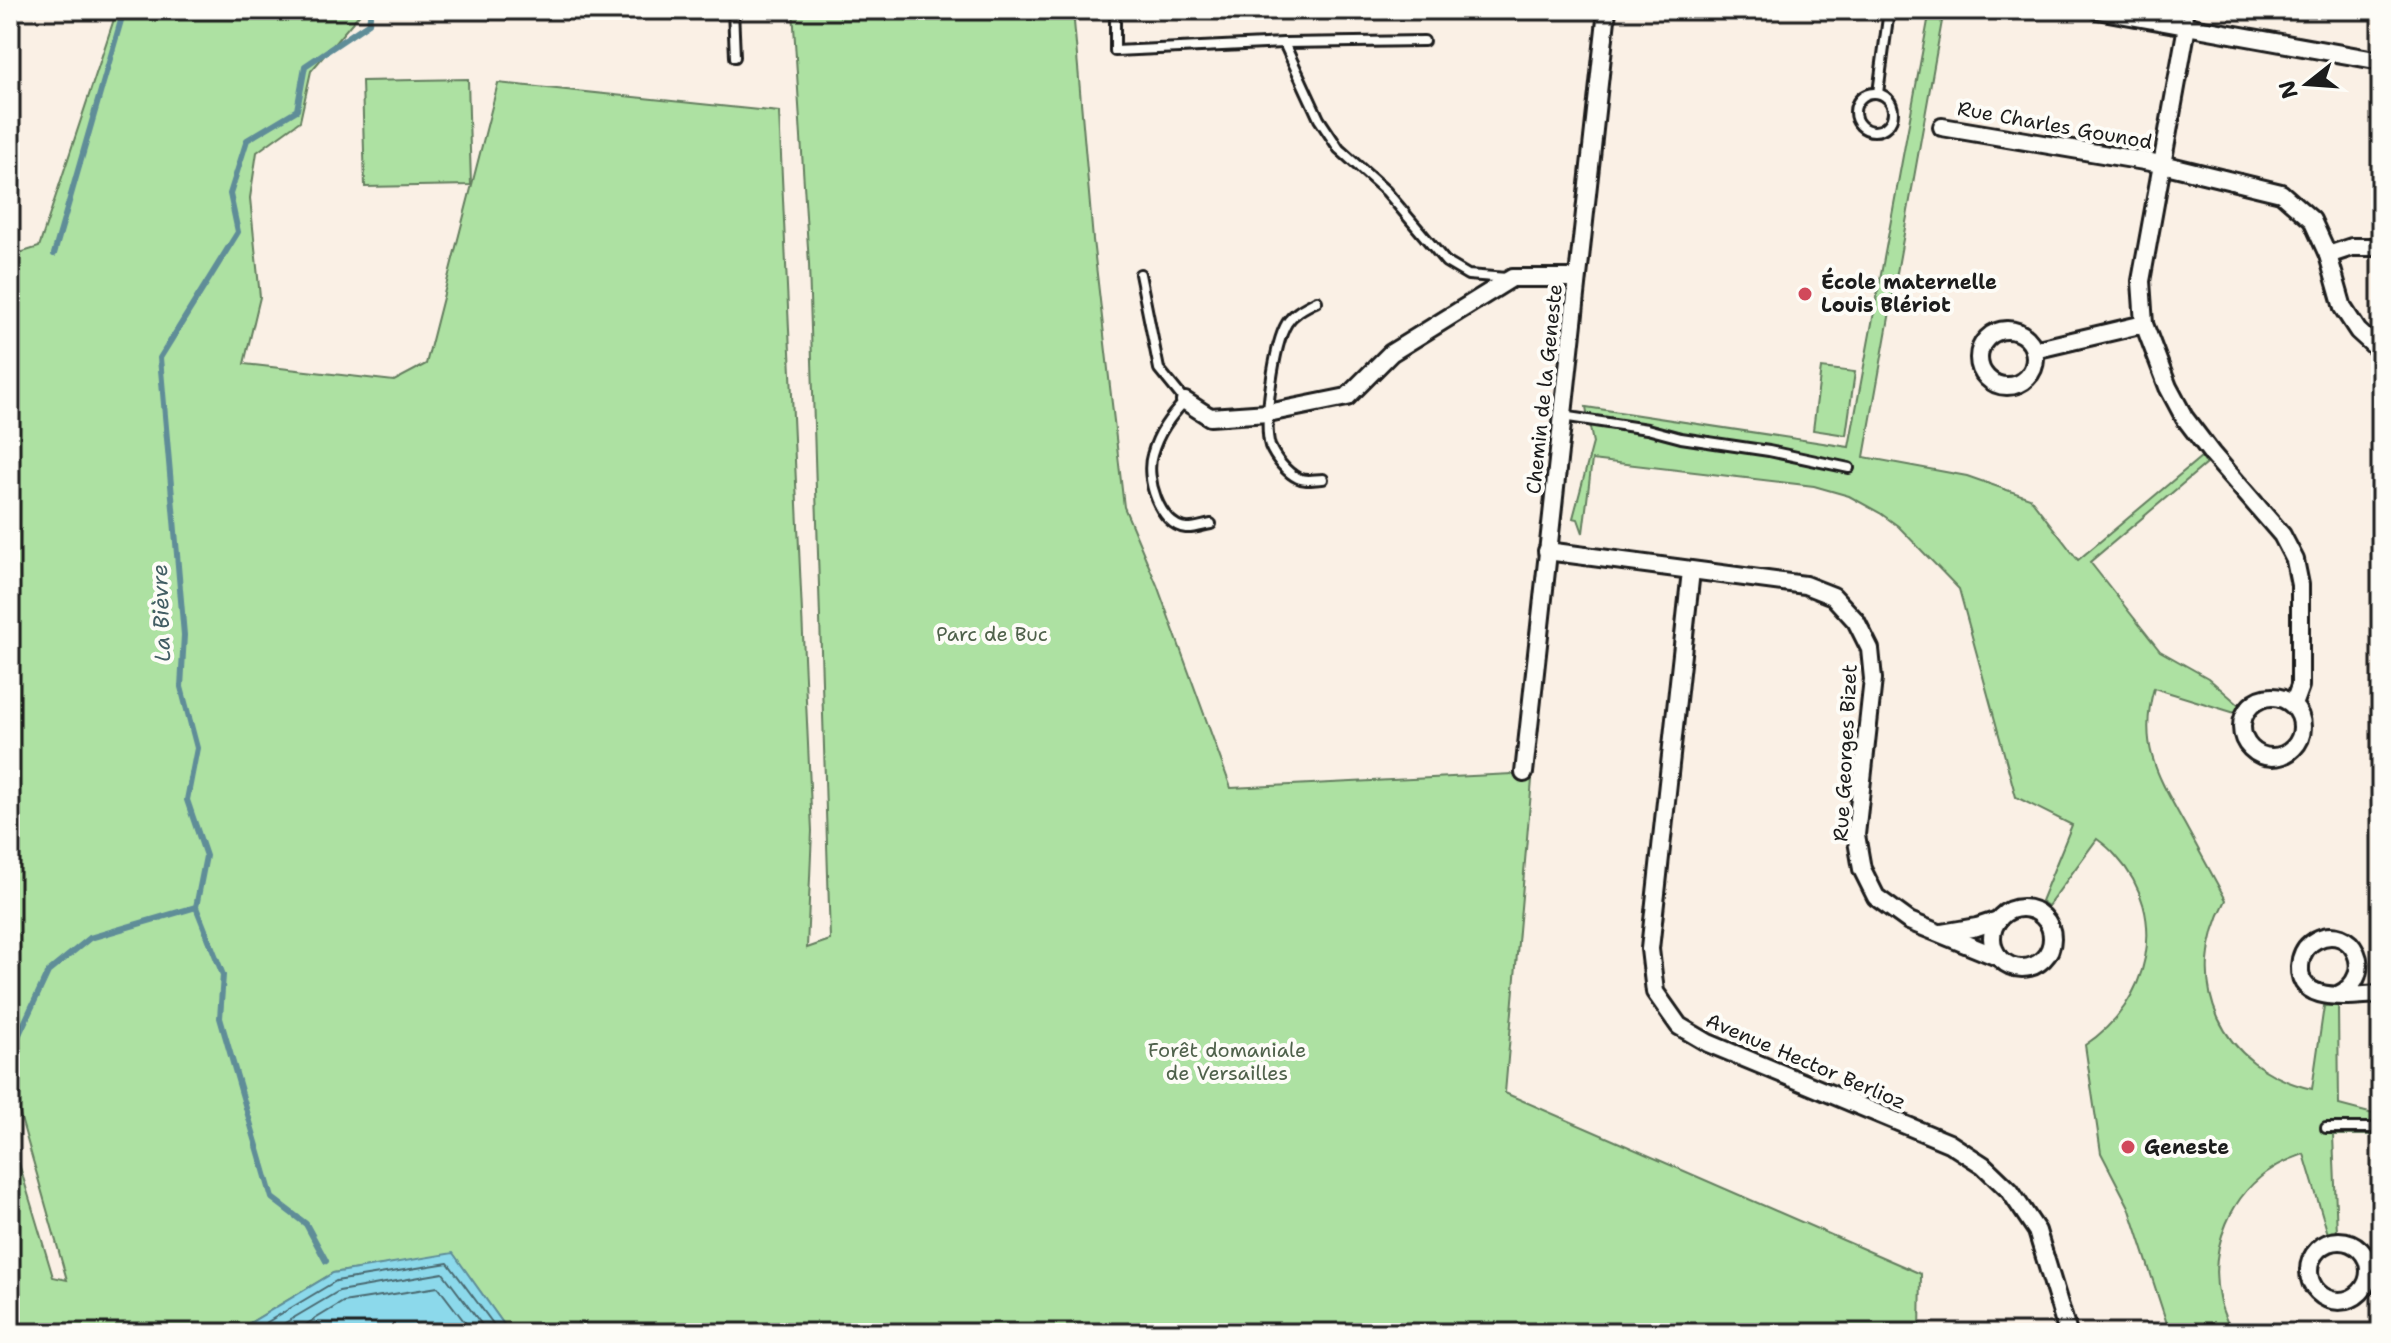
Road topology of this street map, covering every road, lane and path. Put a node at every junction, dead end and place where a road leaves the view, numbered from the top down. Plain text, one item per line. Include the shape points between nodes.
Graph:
1 (733, 10) edge
2 (1115, 10) edge
3 (1607, 10) edge
4 (1889, 10) edge
5 (2097, 10) edge
6 (2187, 18) edge
7 (1424, 41) dead end
8 (1284, 43) junction
9 (735, 57) dead end
10 (2381, 61) edge
11 (1878, 93) junction
12 (1942, 127) dead end
13 (2162, 164) junction
14 (2381, 247) edge
15 (2328, 255) junction
16 (1140, 274) dead end
17 (1512, 278) junction
18 (1577, 278) junction
19 (1317, 301) dead end
20 (2144, 324) junction
21 (2034, 350) dead end
22 (2381, 352) edge
23 (1185, 401) junction
24 (1268, 413) junction
25 (1561, 416) junction
26 (1849, 468) dead end
27 (1323, 479) dead end
28 (1211, 524) dead end
29 (1547, 551) junction
30 (1691, 571) junction
31 (2293, 705) dead end
32 (1524, 773) dead end
33 (1998, 920) junction
34 (1940, 933) junction
35 (2000, 958) junction
36 (2381, 994) edge
37 (2338, 995) dead end
38 (2326, 1128) dead end
39 (2381, 1128) edge
40 (2055, 1293) junction
41 (2054, 1333) edge
42 (2068, 1333) edge

1 - 9 lane
2 - 8 lane via 1115,51
3 - 18 street, Chemin de la Geneste
4 - 11 lane
5 - 6 street
6 - 10 street
6 - 13 street
7 - 8 lane
8 - 17 lane via 1339,149 1386,191 1446,262 1468,275
11 - 11 lane via 1865,95 1854,110 1861,127 1873,132 1892,118 1889,100
12 - 13 street, Rue Charles Gounod
13 - 15 street, Rue Charles Gounod via 2281,193 2312,220
13 - 20 street via 2141,281
14 - 15 street via 2352,247
15 - 22 street, Rue Charles Gounod via 2343,308
16 - 23 lane via 1159,369
17 - 18 street
17 - 24 street via 1391,353 1347,397
18 - 25 street, Chemin de la Geneste
19 - 24 lane via 1287,324 1275,353
20 - 21 street
20 - 31 street via 2184,417 2282,535 2295,560 2300,585 2300,686
23 - 24 street via 1210,417
23 - 28 lane via 1165,423 1151,457 1152,491 1166,518 1184,528
24 - 27 lane via 1270,445 1285,468 1301,480
25 - 26 lane
25 - 29 street, Chemin de la Geneste
29 - 30 street, Rue Georges Bizet
29 - 32 street, Chemin de la Geneste
30 - 34 street, Rue Georges Bizet via 1805,585 1833,596 1856,621 1870,649 1873,679 1856,835 1862,869 1876,897 1909,921
30 - 40 street, Avenue Hector Berlioz via 1650,949 1655,992 1679,1026 1708,1043 1949,1143 1983,1165 2010,1191 2037,1231
33 - 34 street, Rue Georges Bizet
33 - 35 street via 1992,935
33 - 35 street, Rue Georges Bizet via 2014,909 2033,910 2048,922 2052,941 2036,964 2018,967
34 - 35 street, Rue Georges Bizet
36 - 37 street
38 - 39 lane
40 - 41 street, Avenue Hector Berlioz
40 - 42 street, Avenue Hector Berlioz

